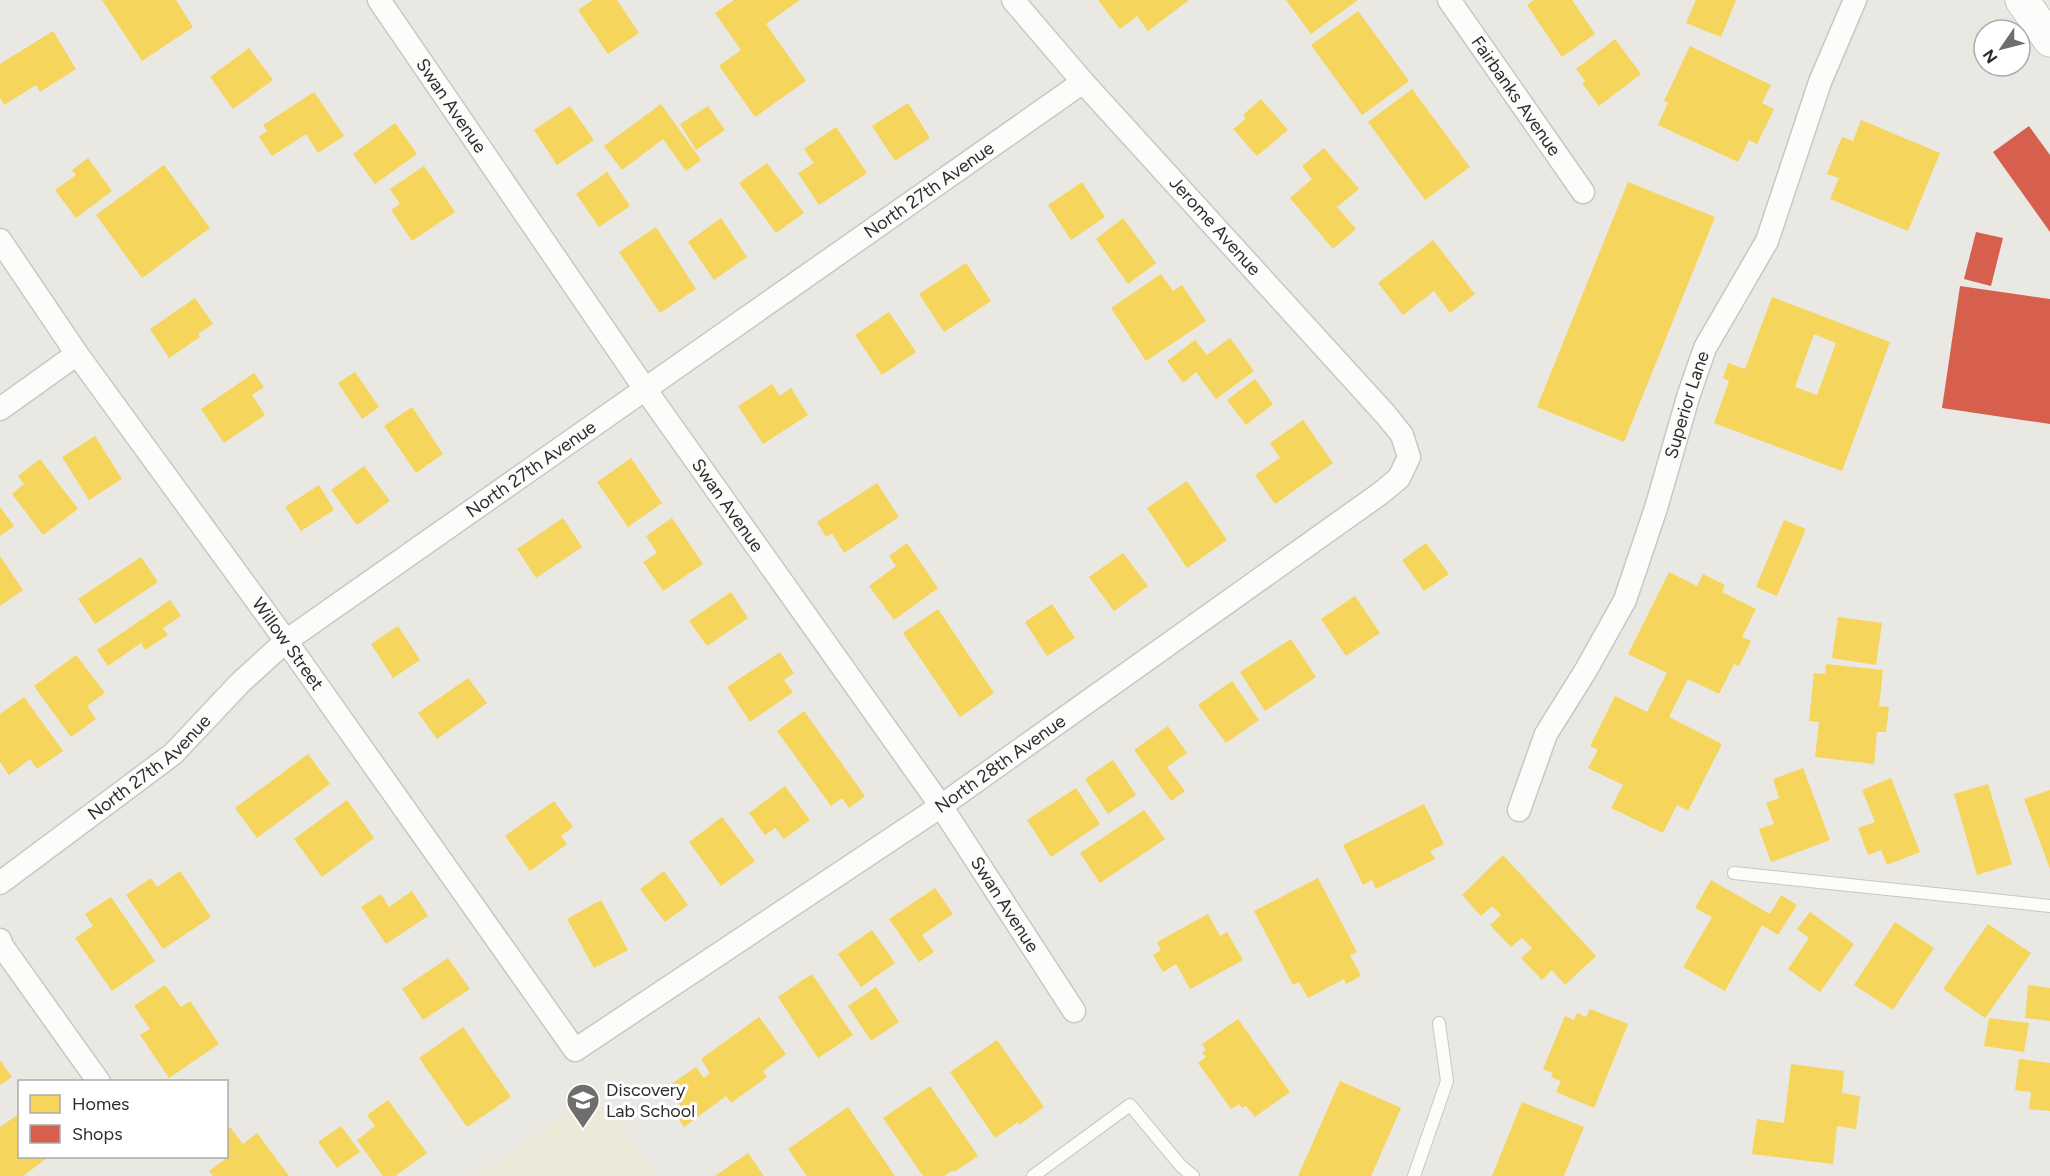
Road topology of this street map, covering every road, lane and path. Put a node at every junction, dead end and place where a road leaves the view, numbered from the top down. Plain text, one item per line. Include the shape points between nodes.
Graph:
1 (379, 0) edge
2 (1012, 0) edge
3 (1449, 0) edge
4 (1855, 0) edge
5 (2022, 0) edge
6 (2050, 40) edge
7 (1083, 82) junction
8 (1583, 192) dead end
9 (0, 240) edge
10 (77, 354) junction
11 (645, 388) junction
12 (0, 409) edge
13 (1409, 457) joint
14 (286, 641) junction
15 (941, 806) junction
16 (1519, 810) dead end
17 (1734, 873) dead end
18 (0, 883) edge
19 (2050, 906) edge
20 (0, 940) edge
21 (1074, 1011) dead end
22 (1439, 1023) dead end
23 (575, 1050) joint
24 (98, 1080) edge
25 (1033, 1176) edge
26 (1193, 1176) edge
27 (1414, 1176) edge

1 - 11 street, Swan Avenue
2 - 7 street, Jerome Avenue
3 - 8 street, Fairbanks Avenue
4 - 16 street, Superior Lane via 1820,82 1767,241 1705,348 1625,600 1545,734
5 - 6 street
7 - 11 street, North 27th Avenue
7 - 13 street, Jerome Avenue via 1386,415 1402,435
9 - 10 street, Willow Street
10 - 12 street
10 - 14 street, Willow Street
11 - 14 street, North 27th Avenue
11 - 15 street, Swan Avenue
13 - 15 street, North 28th Avenue via 1399,478 1381,493
14 - 18 street, North 27th Avenue via 173,754
14 - 23 street, Willow Street
15 - 21 street, Swan Avenue
15 - 23 street, North 28th Avenue
17 - 19 lane
20 - 24 street
22 - 27 lane via 1448,1081
25 - 26 lane via 1130,1105

